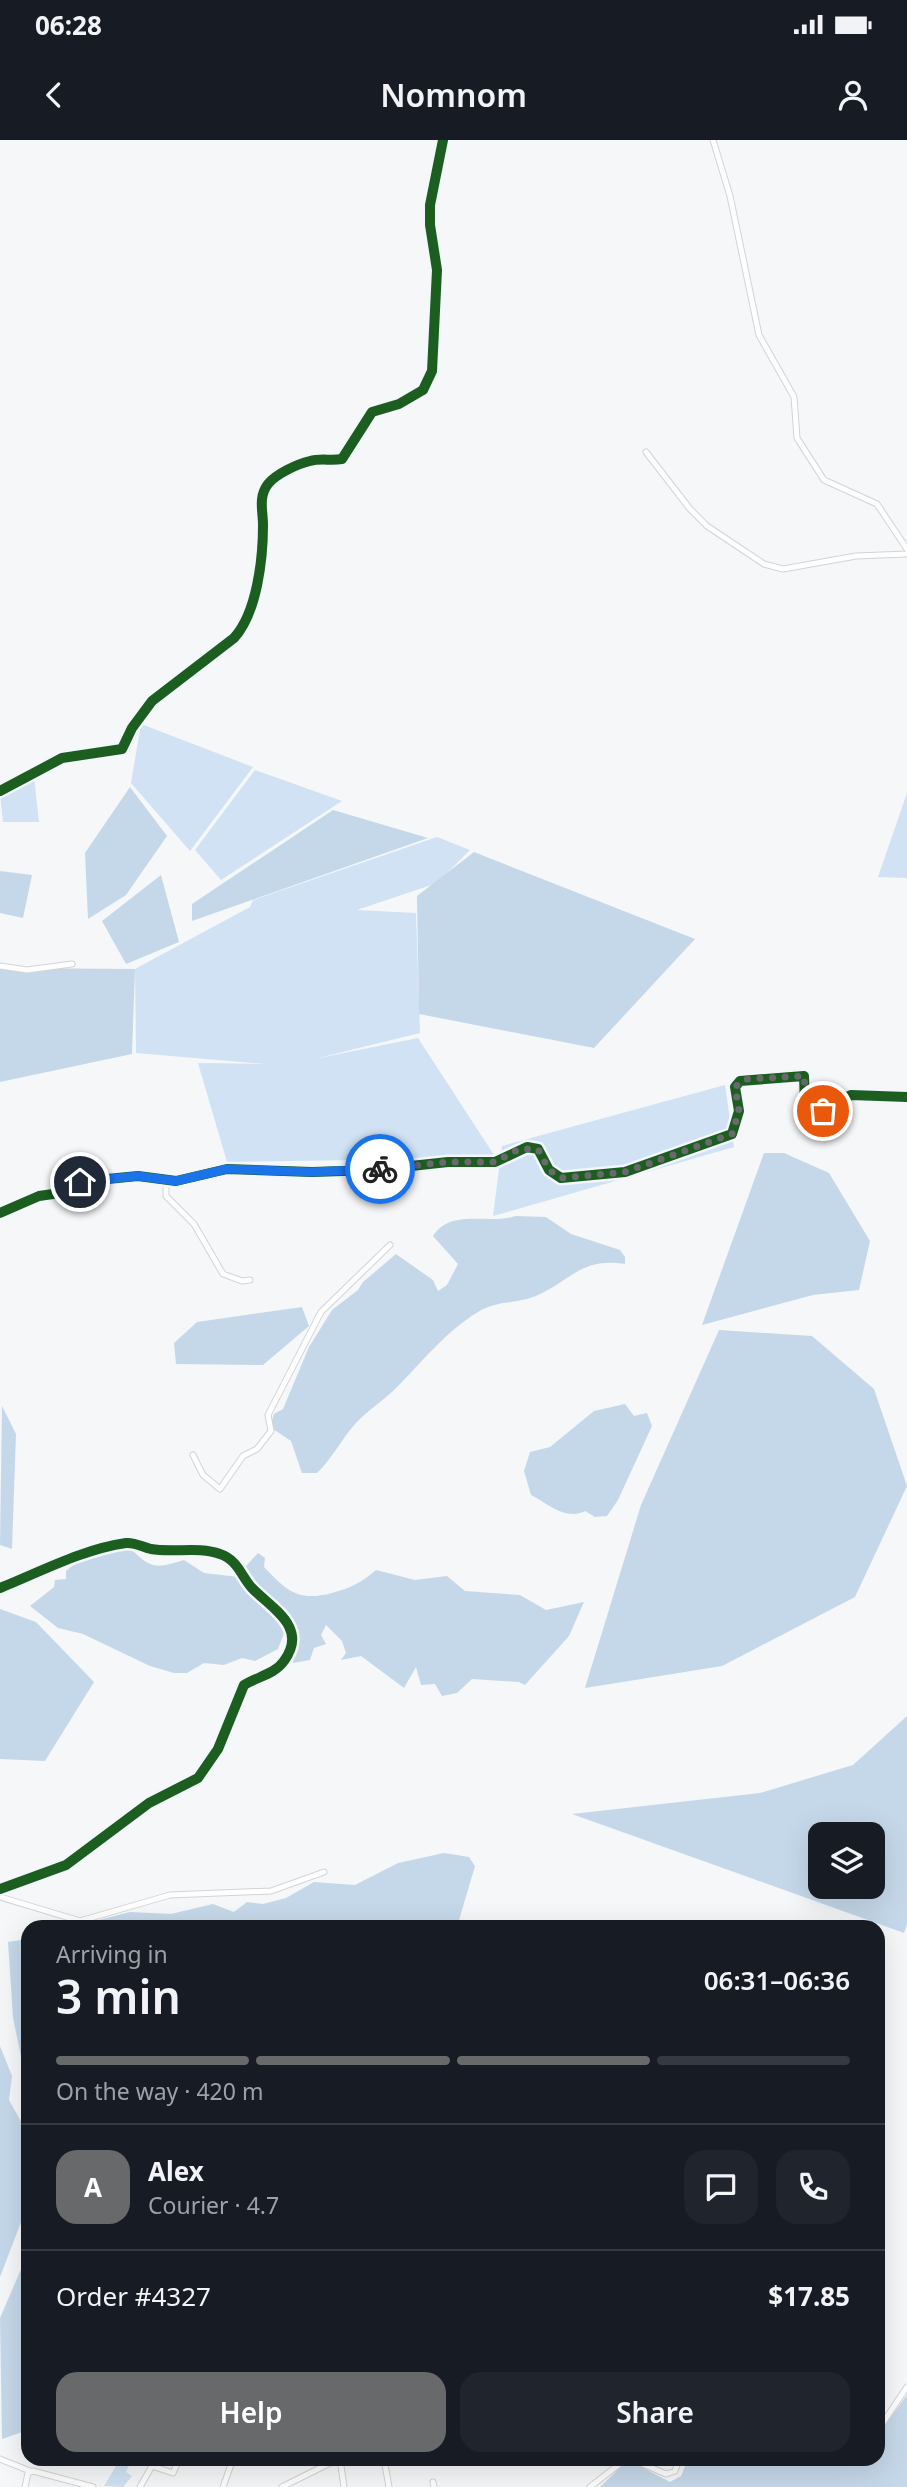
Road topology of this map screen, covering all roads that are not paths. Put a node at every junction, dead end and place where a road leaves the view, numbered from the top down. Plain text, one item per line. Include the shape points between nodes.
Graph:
1 (443, 140) edge
2 (713, 140) edge
3 (646, 452) dead end
4 (907, 549) edge
5 (907, 554) edge
6 (0, 791) edge
7 (72, 964) dead end
8 (0, 966) edge
9 (907, 1097) edge
10 (166, 1180) junction
11 (0, 1213) edge
12 (390, 1245) dead end
13 (250, 1280) dead end
14 (192, 1455) dead end
15 (0, 1588) edge
16 (324, 1871) dead end
17 (0, 1889) edge
18 (0, 1898) edge
19 (77, 1920) edge
20 (83, 1920) edge
21 (907, 2387) edge
22 (885, 2420) edge
23 (0, 2459) edge
24 (152, 2466) edge
25 (152, 2466) edge
26 (176, 2466) edge
27 (230, 2466) edge
28 (327, 2466) edge
29 (340, 2466) edge
30 (385, 2466) edge
31 (619, 2466) edge
32 (646, 2466) edge
33 (677, 2466) edge
34 (30, 2471) junction
35 (295, 2484) edge
36 (82, 2486) edge
37 (25, 2487) edge
38 (93, 2487) edge
39 (140, 2487) edge
40 (223, 2487) edge
41 (282, 2487) edge
42 (344, 2487) edge
43 (389, 2487) edge
44 (590, 2487) edge

1 - 6 street via 430,205 437,270 435,342 432,370 423,390 372,412 342,458 311,460 268,483 262,497 256,588 246,625 152,701 122,749 62,758
2 - 4 street via 730,196 759,335 796,403 797,438 824,480 877,504
3 - 5 street via 707,526 764,564 783,569 856,556
7 - 8 street via 27,970
9 - 10 street via 850,1095 813,1114 805,1105 804,1076 740,1081 735,1087 738,1121 732,1134 625,1172 574,1178 555,1176 538,1149 527,1147 495,1162 312,1172 227,1169 183,1181
10 - 11 street via 138,1176 80,1182
10 - 13 street via 166,1196 194,1224 223,1274
12 - 14 street via 321,1312 268,1415 271,1430 257,1449 243,1456 220,1489 203,1475
15 - 17 street via 128,1543 211,1551 223,1554 242,1570 250,1587 281,1612 292,1635 284,1662 244,1685 218,1749 198,1778 149,1803 66,1866
16 - 20 street via 271,1891 170,1895
18 - 19 street
21 - 22 street
23 - 34 street
24 - 39 street
25 - 26 street via 173,2473
27 - 40 street
28 - 35 street
29 - 42 street
30 - 43 street
31 - 44 street
32 - 33 street via 666,2474 675,2472
34 - 36 street
34 - 37 street
35 - 41 street
36 - 38 street

